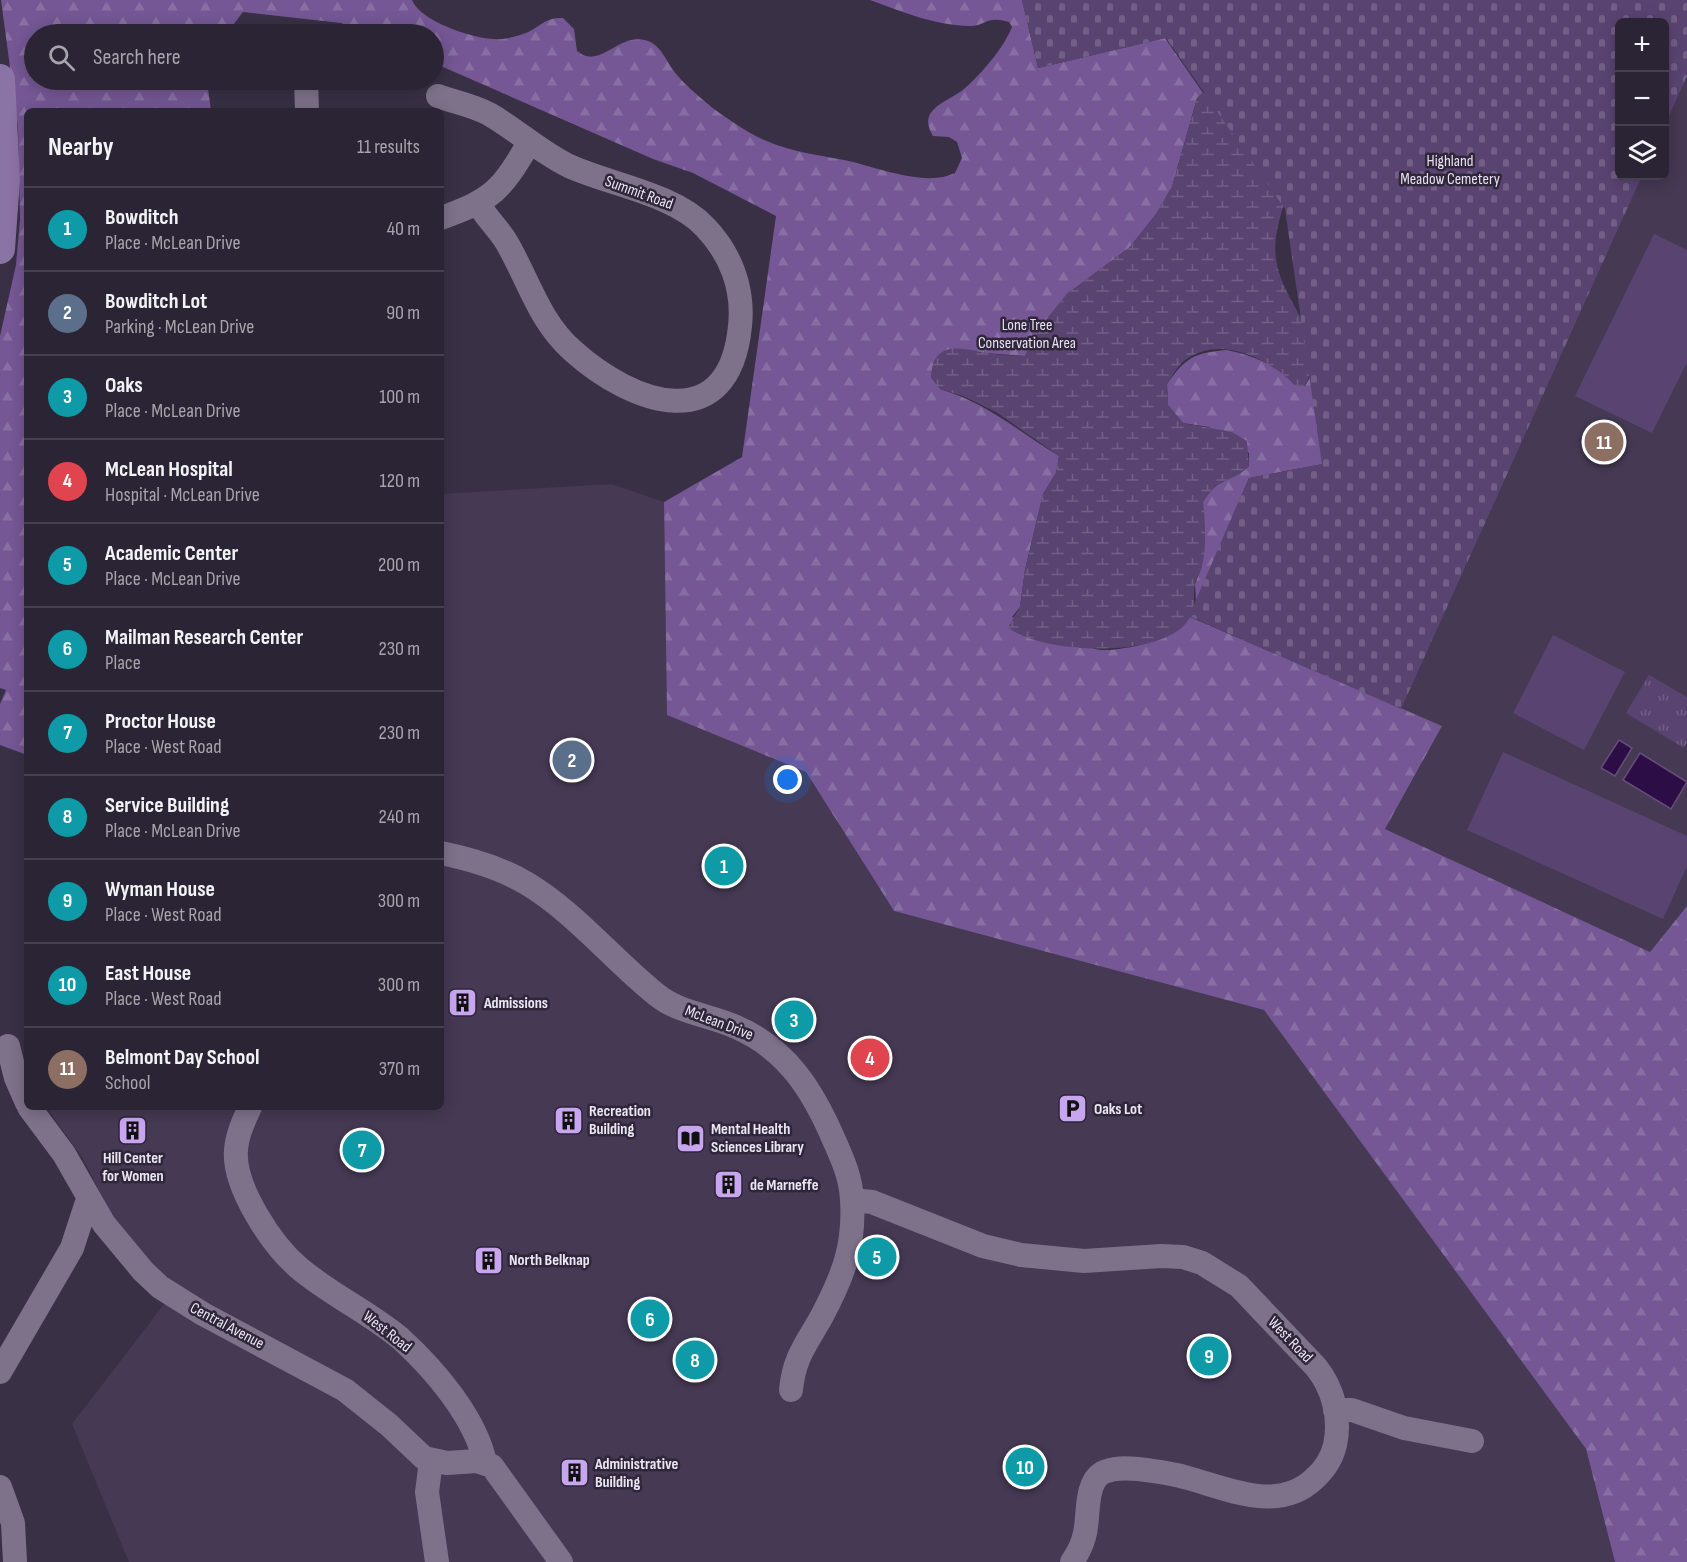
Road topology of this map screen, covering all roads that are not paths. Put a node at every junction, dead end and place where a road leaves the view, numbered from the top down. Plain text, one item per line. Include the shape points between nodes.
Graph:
1 (0, 79) edge
2 (306, 90) edge
3 (438, 96) dead end
4 (307, 108) edge
5 (529, 142) junction
6 (478, 203) junction
7 (444, 217) edge
8 (0, 249) edge
9 (444, 854) edge
10 (12, 1045) edge
11 (24, 1096) edge
12 (31, 1110) edge
13 (249, 1110) edge
14 (88, 1199) junction
15 (852, 1200) junction
16 (104, 1224) junction
17 (72, 1248) junction
18 (0, 1372) edge
19 (790, 1390) dead end
20 (1335, 1410) junction
21 (1472, 1441) dead end
22 (431, 1461) junction
23 (485, 1462) junction
24 (0, 1487) edge
25 (15, 1562) edge
26 (437, 1562) edge
27 (561, 1562) edge
28 (1072, 1562) edge

1 - 8 main road via 5,180
2 - 4 street
3 - 5 street, Summit Road via 488,114
5 - 6 street via 503,185
5 - 6 street, Summit Road via 601,179 668,202 706,228 731,265 740,297 738,346 727,376 703,395 674,400 630,390 600,372 547,322 508,244
6 - 7 street
9 - 15 street, McLean Drive via 482,864 526,883 663,1000 734,1026 780,1054 820,1108 846,1169
10 - 11 street via 16,1078
12 - 14 street, Central Avenue via 64,1154
13 - 23 street, West Road via 238,1139 236,1160 246,1193 267,1230 299,1268 385,1327 416,1354 460,1410
14 - 16 street, Central Avenue
14 - 17 street
15 - 19 street, McLean Drive via 848,1262 805,1341
15 - 20 street, West Road via 872,1202 983,1246 1014,1253 1068,1260 1183,1257 1211,1267 1230,1279 1322,1374
16 - 17 street
16 - 22 street, Central Avenue via 160,1287 345,1390 390,1425 418,1455
17 - 18 street
20 - 21 street via 1352,1410 1404,1428
20 - 28 street, West Road via 1337,1433 1328,1462 1308,1485 1290,1493 1248,1496 1160,1472 1122,1468 1105,1471 1093,1486 1083,1541
22 - 23 street
22 - 26 street via 427,1492
23 - 27 street, West Road via 503,1479
24 - 25 street via 13,1523

